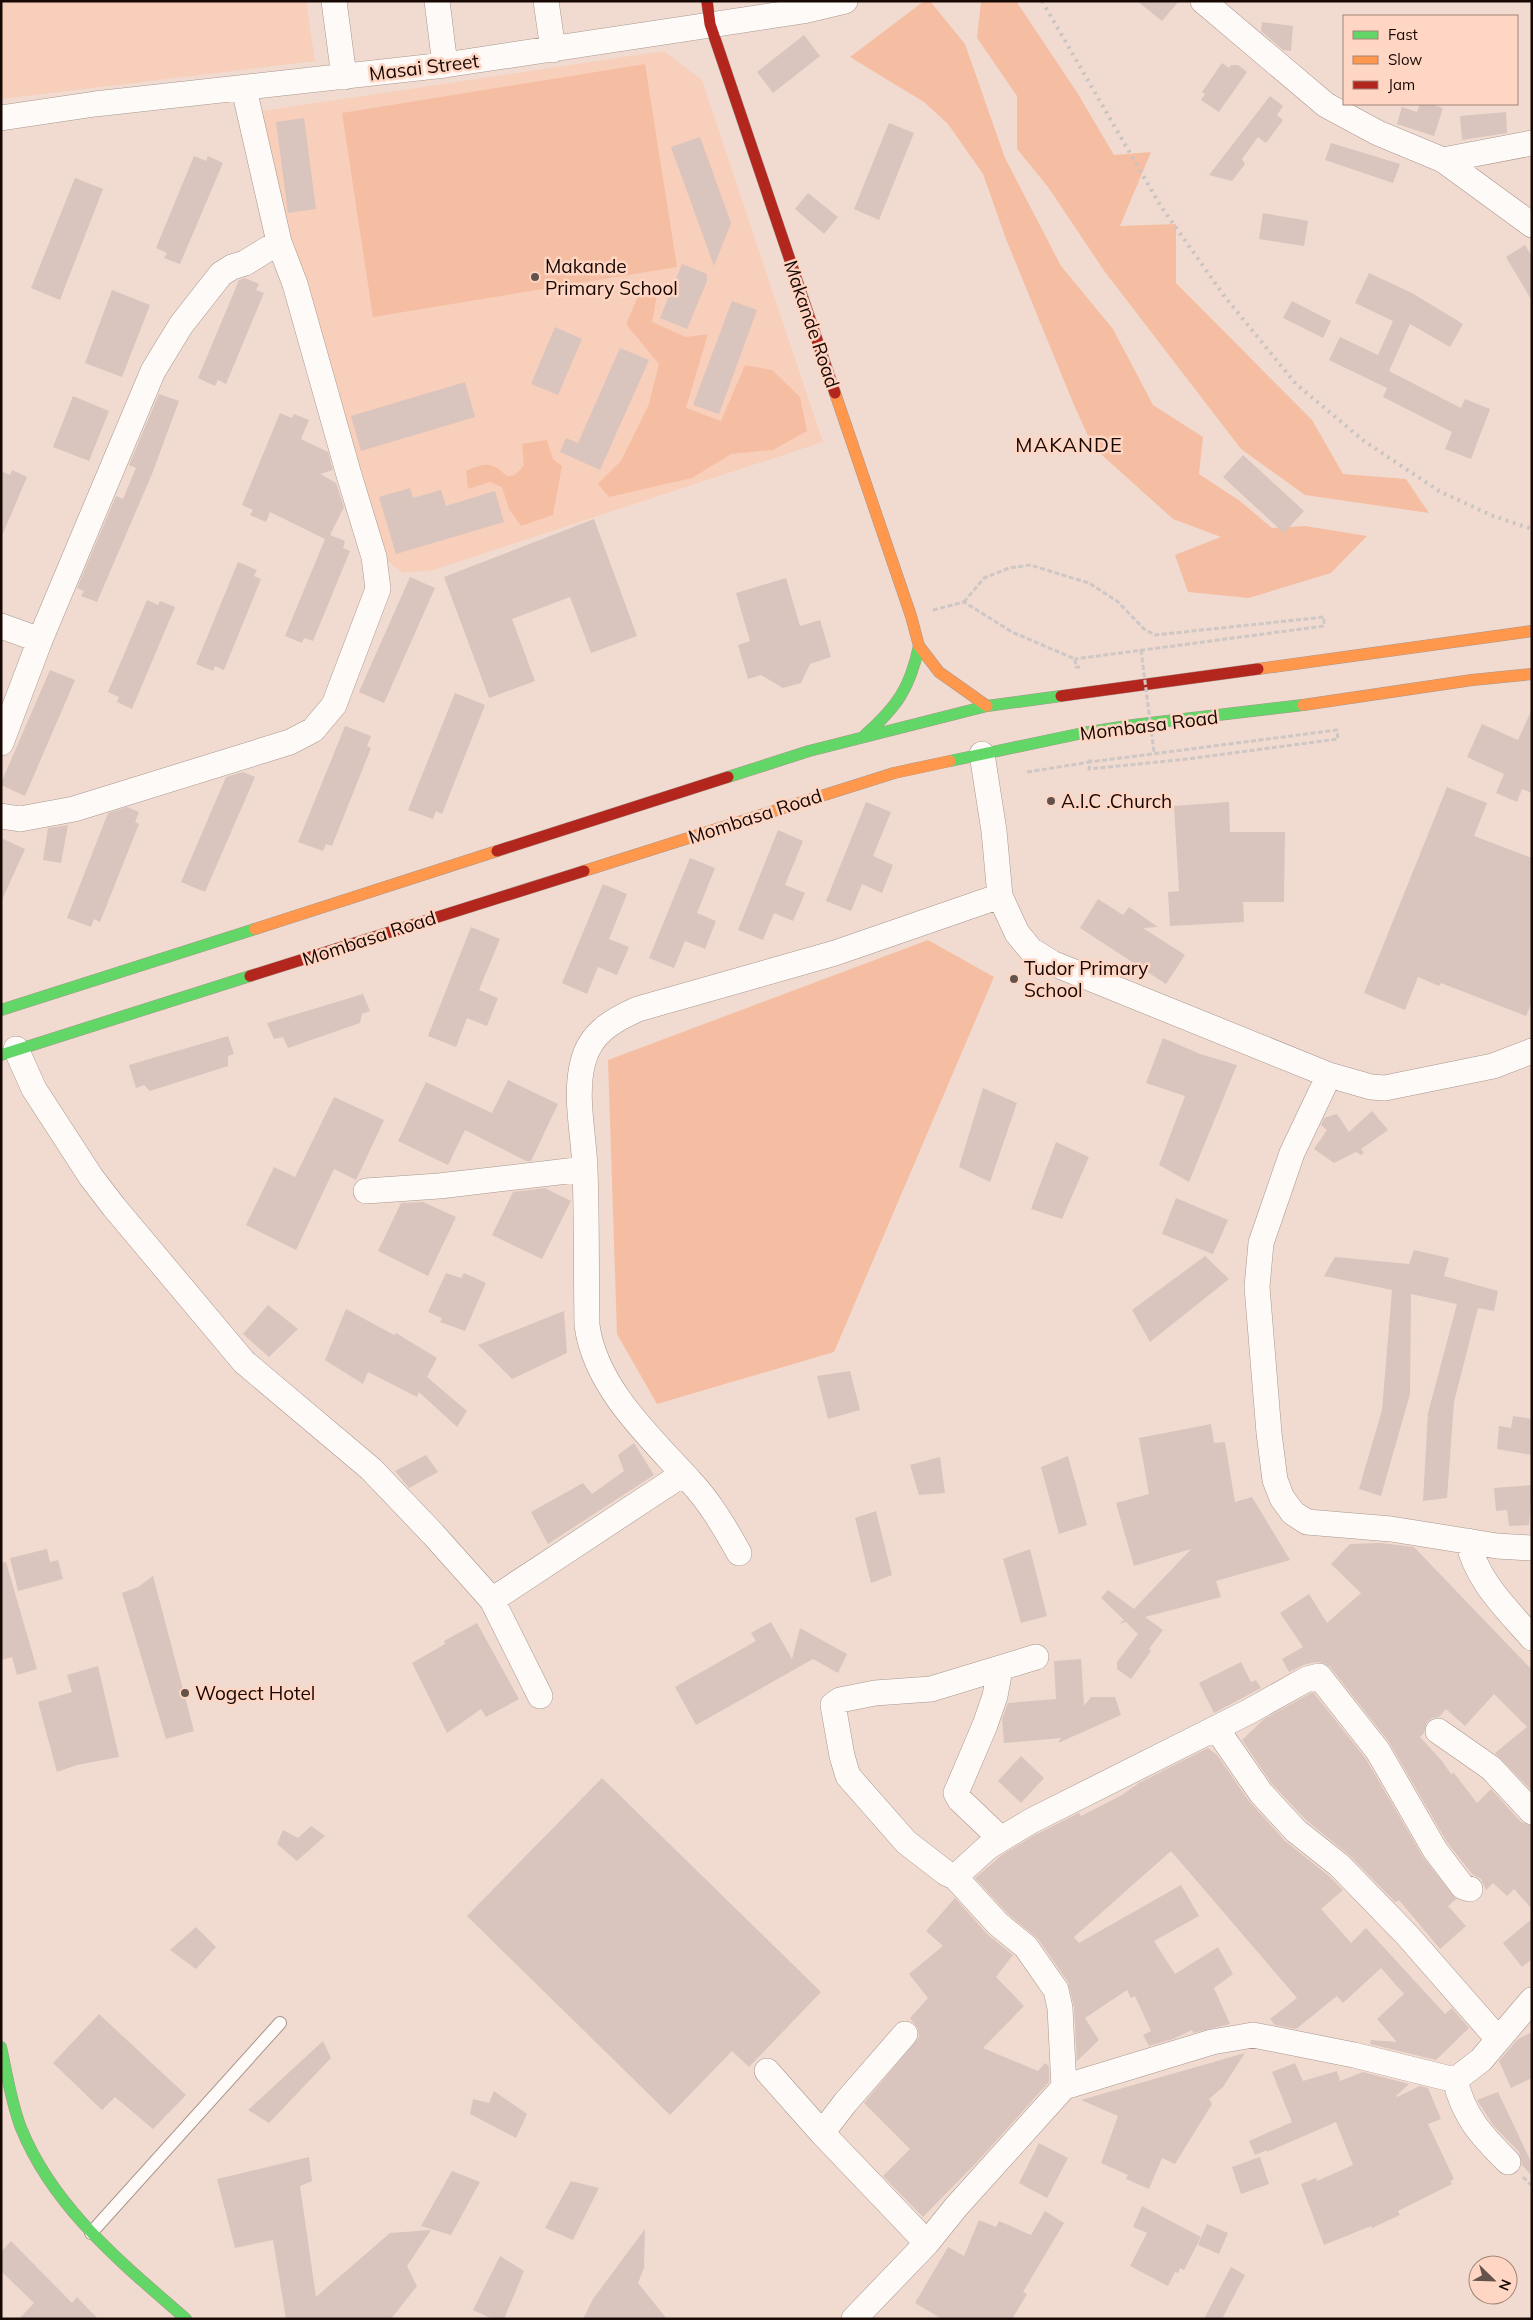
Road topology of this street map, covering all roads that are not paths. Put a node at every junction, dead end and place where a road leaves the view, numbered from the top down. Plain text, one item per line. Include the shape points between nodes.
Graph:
1 (334, 1) edge
2 (437, 1) edge
3 (546, 1) edge
4 (845, 1) edge
5 (1203, 1) edge
6 (709, 13) edge
7 (553, 50) junction
8 (444, 65) junction
9 (344, 77) junction
10 (244, 89) junction
11 (1, 118) edge
12 (1531, 143) edge
13 (1532, 148) edge
14 (1443, 160) junction
15 (1532, 225) edge
16 (279, 242) junction
17 (1, 626) edge
18 (1532, 631) edge
19 (40, 640) junction
20 (919, 646) junction
21 (1532, 674) edge
22 (987, 706) junction
23 (865, 736) junction
24 (1, 743) edge
25 (982, 754) junction
26 (1, 816) edge
27 (1000, 896) junction
28 (1, 1010) edge
29 (1532, 1051) edge
30 (9, 1052) edge
31 (1328, 1076) junction
32 (585, 1169) junction
33 (366, 1191) dead end
34 (683, 1474) junction
35 (1468, 1541) junction
36 (1532, 1548) edge
37 (739, 1553) dead end
38 (492, 1600) junction
39 (1532, 1638) edge
40 (1036, 1657) dead end
41 (1000, 1669) junction
42 (540, 1696) dead end
43 (1216, 1728) junction
44 (1438, 1730) dead end
45 (1532, 1812) edge
46 (1000, 1839) junction
47 (956, 1877) junction
48 (1470, 1889) dead end
49 (1532, 2000) edge
50 (280, 2023) dead end
51 (905, 2034) dead end
52 (1498, 2039) junction
53 (1, 2047) edge
54 (768, 2071) dead end
55 (1455, 2080) junction
56 (1064, 2087) junction
57 (822, 2133) junction
58 (1508, 2162) dead end
59 (91, 2233) junction
60 (927, 2243) junction
61 (186, 2319) edge
62 (854, 2319) edge

1 - 9 street
2 - 8 street
3 - 7 street
4 - 6 street, Masai Street via 803,11
5 - 14 street via 1326,105 1378,133
6 - 7 street, Masai Street
6 - 20 main road, Makande Road
7 - 8 street, Masai Street
8 - 9 street, Masai Street
9 - 10 street, Masai Street
10 - 11 street, Masai Street via 95,104
10 - 16 street
12 - 13 street
12 - 14 street
14 - 15 street
16 - 19 street via 221,274 180,325 153,371
16 - 26 street via 295,284 374,557 378,589 334,704 313,730 290,742 74,808 20,819
17 - 19 street
18 - 22 main road
19 - 24 street
20 - 22 main road, Makande Road via 939,672
20 - 23 main road, Makande Road via 914,675 904,694 893,710
21 - 25 main road, Mombasa Road via 1272,710 1133,725
22 - 23 main road
23 - 28 main road via 809,750
25 - 27 street
25 - 30 main road, Mombasa Road via 894,773 840,789
27 - 31 street via 1016,934 1031,950 1052,963
27 - 32 street via 835,953 638,1008 613,1020 596,1036 583,1062 580,1090
29 - 31 street via 1493,1066 1385,1088
30 - 38 street via 91,1177 244,1362 371,1469
31 - 35 street via 1292,1153 1261,1243 1256,1287 1275,1480 1293,1513 1307,1522 1391,1529
32 - 33 street
32 - 34 street via 587,1325 591,1351 641,1429
34 - 37 street via 710,1505
34 - 38 street
35 - 36 street
35 - 39 street via 1482,1579
38 - 42 street
40 - 41 street
41 - 46 street via 986,1725 956,1793
41 - 47 street via 931,1689 875,1693 840,1700 833,1705 848,1776 906,1842
43 - 46 street
43 - 48 street via 1307,1679 1320,1676 1383,1758 1435,1850 1463,1887
43 - 52 street via 1261,1793 1296,1831 1339,1865 1407,1935
44 - 45 street via 1491,1768
46 - 47 street
47 - 56 street via 998,1924 1026,1947 1056,1990 1060,2008
49 - 52 street
50 - 59 lane
51 - 57 street
52 - 55 street via 1481,2060
53 - 59 main road via 13,2103 30,2149 63,2204
54 - 57 street
55 - 56 street via 1253,2035 1212,2042
55 - 58 street via 1465,2111 1476,2129
56 - 60 street
57 - 60 street
59 - 61 main road
60 - 62 street

